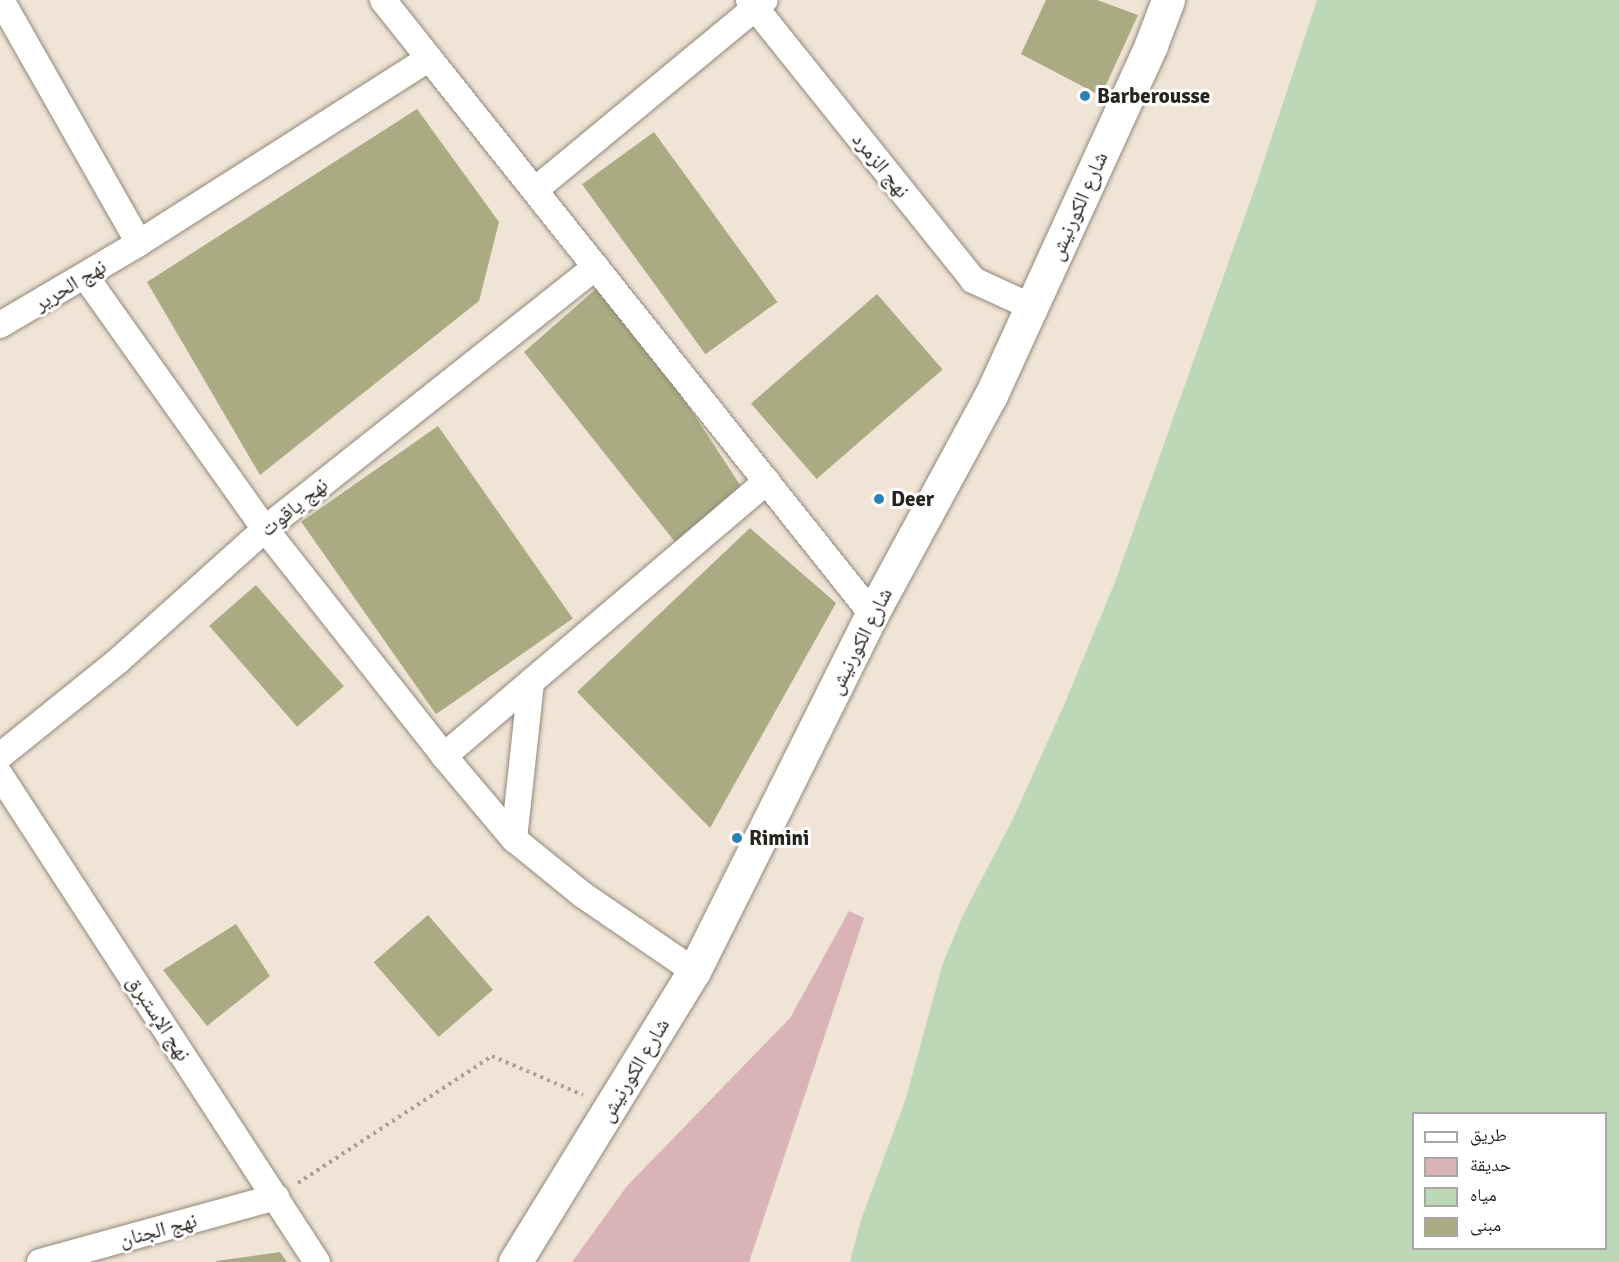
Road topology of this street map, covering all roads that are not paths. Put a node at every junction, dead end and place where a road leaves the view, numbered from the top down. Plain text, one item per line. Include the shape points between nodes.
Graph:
1 (1, 0) edge
2 (384, 0) edge
3 (1168, 0) edge
4 (757, 3) edge
5 (429, 58) junction
6 (535, 190) junction
7 (139, 243) junction
8 (596, 267) junction
9 (85, 276) junction
10 (1032, 307) junction
11 (0, 326) edge
12 (767, 481) junction
13 (265, 529) junction
14 (872, 614) junction
15 (531, 682) junction
16 (0, 756) edge
17 (444, 756) junction
18 (0, 775) edge
19 (514, 839) junction
20 (694, 970) junction
21 (276, 1197) junction
22 (40, 1262) edge
23 (317, 1262) edge
24 (515, 1262) edge

1 - 7 street
2 - 5 street
3 - 10 main road, شارع الكورنيش
4 - 6 street
4 - 10 street, نهج الزمرد via 973,280
5 - 6 street
5 - 7 street, نهج الحرير
6 - 8 street
7 - 9 street, نهج الحرير
8 - 12 street
8 - 13 street, نهج ياقوت
9 - 11 street, نهج الحرير
9 - 13 street
10 - 14 main road, شارع الكورنيش via 991,395
12 - 14 street
12 - 15 street
13 - 16 street, نهج ياقوت via 118,661
13 - 17 street
14 - 20 main road, شارع الكورنيش
15 - 17 street
15 - 19 street
17 - 19 street
18 - 21 street, نهج الإستبرق
19 - 20 street via 583,895
20 - 24 main road, شارع الكورنيش
21 - 22 street, نهج الجنان
21 - 23 street, نهج الإستبرق

